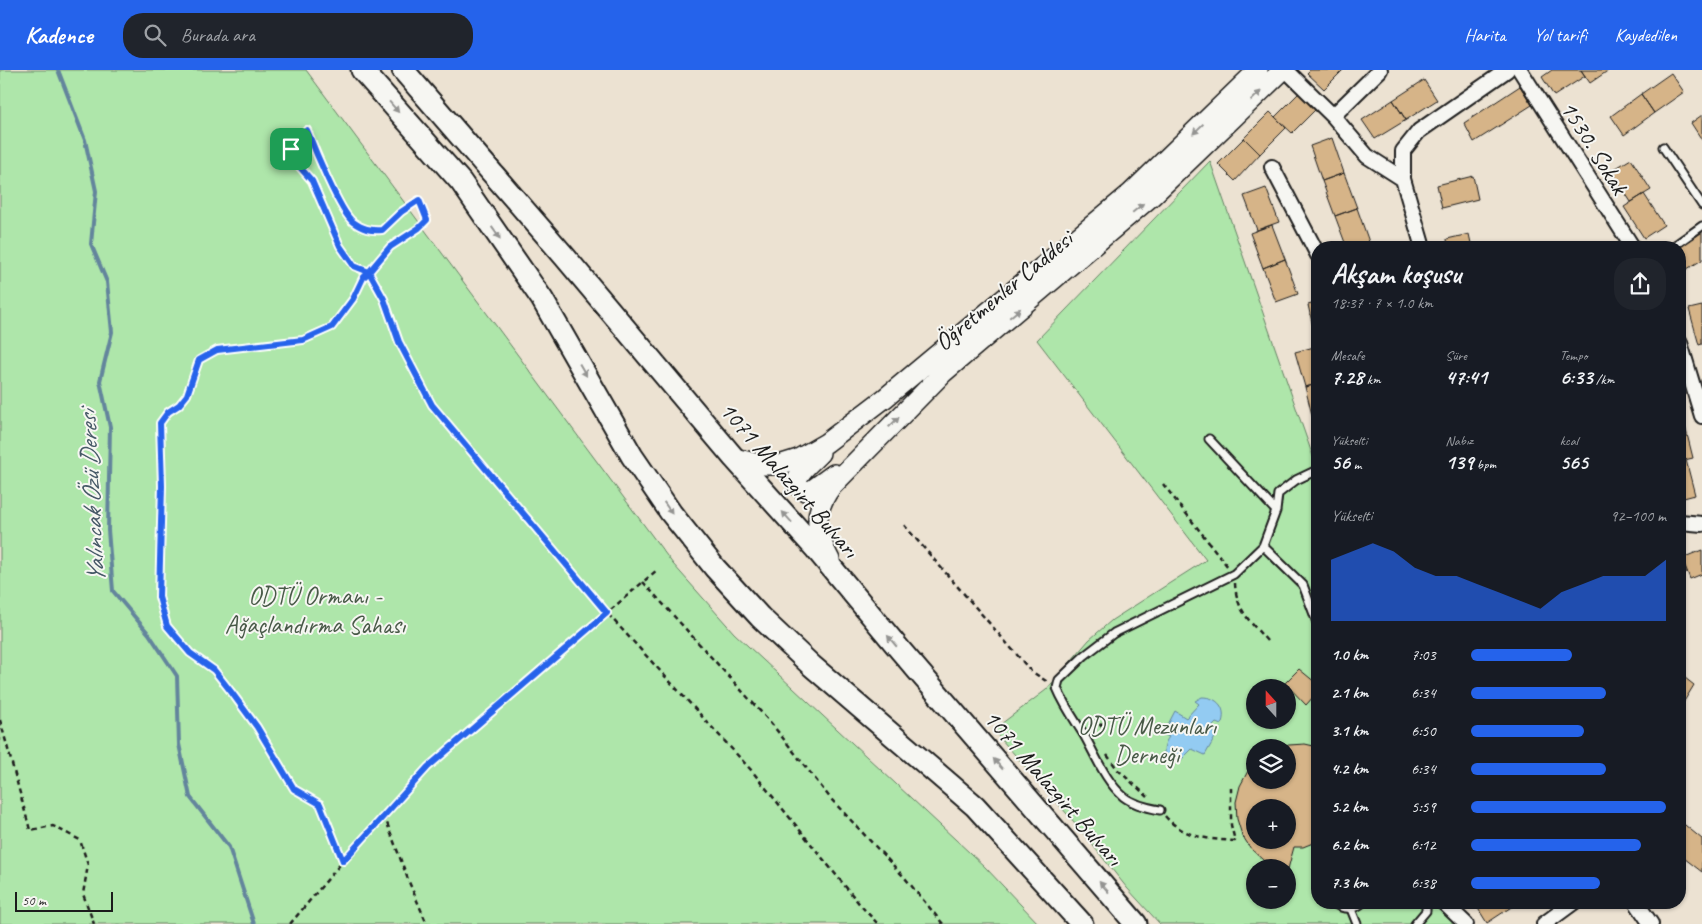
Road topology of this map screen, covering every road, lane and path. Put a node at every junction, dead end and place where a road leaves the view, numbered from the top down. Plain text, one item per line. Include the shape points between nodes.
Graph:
1 (362, 70) edge
2 (403, 70) edge
3 (1284, 70) edge
4 (1380, 70) edge
5 (1507, 70) edge
6 (1520, 70) edge
7 (1251, 73) edge
8 (1332, 116) junction
9 (1663, 147) dead end
10 (1272, 168) dead end
11 (1403, 179) junction
12 (1702, 205) edge
13 (1702, 226) edge
14 (1420, 241) edge
15 (1629, 241) edge
16 (1681, 241) edge
17 (1311, 243) edge
18 (369, 272) junction
19 (1686, 362) edge
20 (1702, 416) edge
21 (846, 427) junction
22 (1209, 439) dead end
23 (867, 449) junction
24 (734, 458) junction
25 (1311, 473) edge
26 (1163, 484) dead end
27 (1276, 511) junction
28 (1686, 523) edge
29 (1702, 524) edge
30 (904, 525) dead end
31 (1263, 546) junction
32 (656, 570) dead end
33 (1234, 574) junction
34 (839, 577) junction
35 (643, 582) junction
36 (1235, 596) dead end
37 (1311, 606) edge
38 (607, 613) junction
39 (1267, 641) dead end
40 (1057, 688) junction
41 (0, 720) edge
42 (1103, 723) dead end
43 (1096, 739) dead end
44 (1107, 754) dead end
45 (1232, 788) dead end
46 (1160, 810) junction
47 (384, 815) junction
48 (343, 861) junction
49 (1351, 909) edge
50 (1426, 909) edge
51 (1450, 909) edge
52 (1564, 909) edge
53 (1641, 909) edge
54 (1418, 923) edge
55 (94, 924) edge
56 (290, 924) edge
57 (427, 924) edge
58 (878, 924) edge
59 (943, 924) edge
60 (1082, 924) edge
61 (1136, 924) edge
62 (1357, 924) edge
63 (1466, 924) edge
64 (1544, 924) edge
65 (1651, 924) edge

1 -> 60 main road via 461,182 542,299 632,456 671,514 715,568 812,666 975,806
2 - 24 main road, 1071 Malazgirt Bulvarı
3 - 8 street
23 -> 3 main road, Öğretmenler Caddesi via 943,373 1153,195
4 - 8 street
5 - 11 street via 1419,131 1403,151
6 - 15 street, 1530. Sokak
7 -> 21 main road, Öğretmenler Caddesi via 1131,193
8 - 11 street via 1367,156
9 - 12 lane
10 - 17 street
11 - 14 street
13 - 16 lane
18 - 18 path via 390,247 427,220 419,200 382,230 368,231 351,221 331,186 307,130 291,149 298,165 312,181 340,246 354,266
18 - 38 path via 384,299 399,342 432,405
18 - 48 path via 332,327 303,340 217,350 199,360 187,395 160,423 159,597 167,626 190,653 214,670 232,693 257,727 294,789 320,804
19 - 20 street
21 - 23 main road via 800,474 797,481 800,488 812,490
21 - 24 main road, Öğretmenler Caddesi via 798,459 779,465
22 - 27 lane
23 - 34 main road, Öğretmenler Caddesi via 832,486 818,509 822,545
34 -> 24 main road, 1071 Malazgirt Bulvarı
25 - 27 lane via 1278,494
26 - 33 path
27 - 31 lane
28 - 29 street
30 - 40 path via 1031,671
31 - 33 lane
31 - 37 lane via 1303,585
32 - 35 path
33 - 40 lane via 1114,633 1084,656 1060,680
61 -> 34 main road, 1071 Malazgirt Bulvarı
35 - 38 path
35 - 59 path via 771,723 831,799
36 - 39 path via 1239,607
38 - 47 path via 428,767
38 - 58 path via 752,771
40 - 46 lane via 1110,781 1125,798
41 - 55 path via 30,830 53,826 80,840 88,865 83,894
42 - 43 path via 1090,732
44 - 46 path via 1118,770
45 - 46 path via 1231,826 1235,841 1203,839 1178,828
47 - 48 path
47 - 57 path
48 - 56 path
49 - 62 lane
50 - 54 lane
51 - 63 street
52 - 64 street
53 - 65 street

